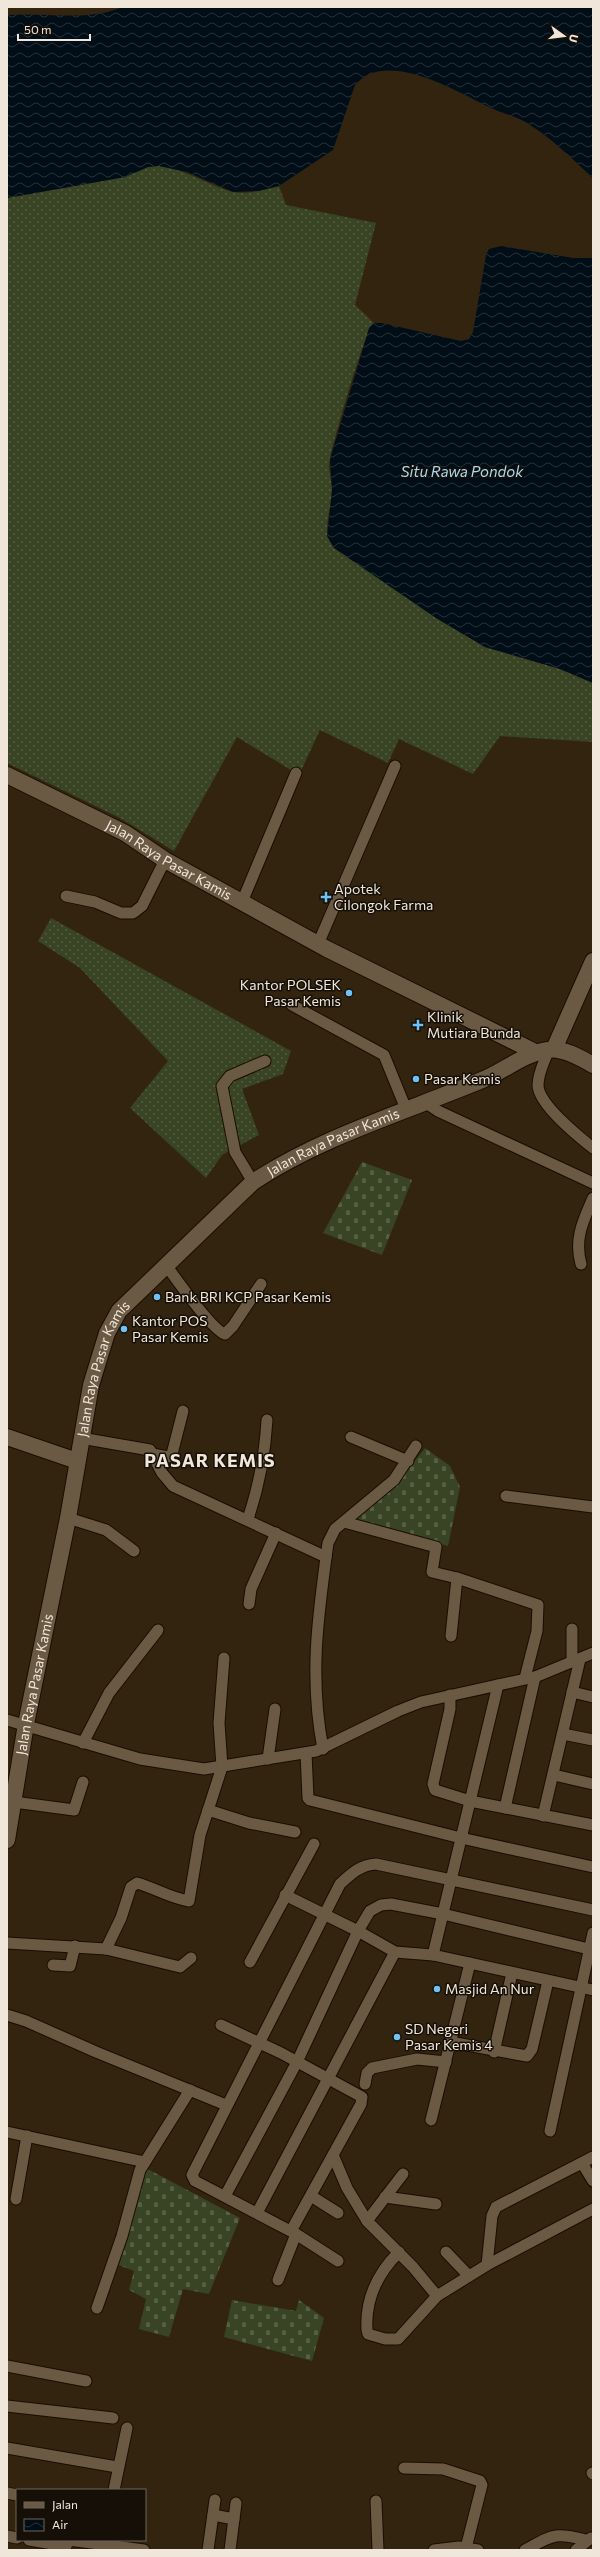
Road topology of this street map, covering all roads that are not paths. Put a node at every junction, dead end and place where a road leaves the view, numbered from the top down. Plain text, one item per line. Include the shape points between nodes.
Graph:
1 (395, 766) dead end
2 (296, 773) dead end
3 (7, 775) edge
4 (165, 860) junction
5 (66, 896) dead end
6 (242, 902) junction
7 (318, 944) junction
8 (593, 961) edge
9 (292, 1005) dead end
10 (546, 1050) junction
11 (265, 1061) dead end
12 (593, 1064) edge
13 (426, 1103) junction
14 (406, 1109) junction
15 (593, 1148) edge
16 (253, 1182) junction
17 (593, 1183) edge
18 (593, 1198) edge
19 (581, 1264) dead end
20 (166, 1265) junction
21 (261, 1284) dead end
22 (183, 1411) dead end
23 (267, 1420) dead end
24 (7, 1437) edge
25 (351, 1437) dead end
26 (81, 1438) junction
27 (416, 1446) dead end
28 (152, 1454) junction
29 (77, 1461) junction
30 (408, 1462) junction
31 (506, 1496) dead end
32 (593, 1506) edge
33 (68, 1518) junction
34 (248, 1519) junction
35 (344, 1522) junction
36 (276, 1533) junction
37 (134, 1551) dead end
38 (326, 1557) junction
39 (457, 1578) junction
40 (249, 1604) dead end
41 (572, 1629) dead end
42 (158, 1630) dead end
43 (451, 1636) dead end
44 (593, 1653) edge
45 (224, 1658) dead end
46 (576, 1661) junction
47 (530, 1677) junction
48 (498, 1685) junction
49 (572, 1692) junction
50 (450, 1695) junction
51 (593, 1697) edge
52 (275, 1709) dead end
53 (7, 1720) edge
54 (26, 1724) junction
55 (563, 1734) junction
56 (593, 1740) edge
57 (84, 1742) junction
58 (323, 1749) junction
59 (306, 1753) junction
60 (268, 1759) junction
61 (222, 1767) junction
62 (554, 1775) junction
63 (83, 1782) dead end
64 (593, 1784) edge
65 (470, 1801) junction
66 (14, 1802) junction
67 (506, 1808) junction
68 (208, 1810) junction
69 (543, 1816) junction
70 (593, 1825) edge
71 (295, 1832) dead end
72 (461, 1838) junction
73 (7, 1840) edge
74 (314, 1844) dead end
75 (593, 1867) edge
76 (451, 1878) junction
77 (285, 1895) junction
78 (593, 1910) edge
79 (324, 1914) junction
80 (443, 1914) junction
81 (358, 1931) junction
82 (593, 1933) edge
83 (7, 1943) edge
84 (75, 1946) junction
85 (106, 1948) junction
86 (591, 1949) edge
87 (394, 1952) junction
88 (433, 1955) junction
89 (191, 1958) dead end
90 (250, 1962) dead end
91 (470, 1963) junction
92 (53, 1965) dead end
93 (512, 1973) junction
94 (548, 1981) junction
95 (581, 1988) junction
96 (593, 1990) edge
97 (7, 2015) edge
98 (221, 2025) dead end
99 (450, 2042) junction
100 (261, 2043) junction
101 (494, 2052) junction
102 (297, 2062) junction
103 (446, 2062) junction
104 (329, 2080) junction
105 (365, 2084) dead end
106 (190, 2090) junction
107 (226, 2105) junction
108 (431, 2120) dead end
109 (550, 2131) dead end
110 (7, 2132) edge
111 (27, 2136) junction
112 (333, 2155) junction
113 (593, 2157) edge
114 (145, 2162) junction
115 (582, 2163) junction
116 (403, 2174) dead end
117 (593, 2181) edge
118 (225, 2196) junction
119 (310, 2196) junction
120 (385, 2197) junction
121 (16, 2199) dead end
122 (436, 2204) dead end
123 (593, 2209) edge
124 (257, 2213) junction
125 (338, 2213) dead end
126 (367, 2222) junction
127 (293, 2232) junction
128 (399, 2252) junction
129 (446, 2252) dead end
130 (338, 2261) dead end
131 (487, 2265) junction
132 (469, 2276) junction
133 (278, 2280) dead end
134 (437, 2296) junction
135 (97, 2308) dead end
136 (7, 2366) edge
137 (86, 2381) dead end
138 (7, 2406) edge
139 (113, 2418) dead end
140 (127, 2428) dead end
141 (7, 2448) edge
142 (117, 2467) junction
143 (404, 2468) dead end
144 (114, 2489) edge
145 (216, 2500) dead end
146 (376, 2501) dead end
147 (236, 2503) dead end
148 (213, 2515) junction
149 (234, 2518) junction
150 (589, 2539) edge
151 (33, 2541) edge
152 (88, 2541) edge
153 (106, 2542) edge
154 (64, 2548) edge
155 (466, 2548) junction
156 (132, 2549) edge
157 (144, 2550) edge
158 (208, 2550) edge
159 (230, 2550) edge
160 (378, 2550) edge
161 (434, 2550) edge
162 (478, 2550) edge
163 (525, 2550) edge
164 (576, 2550) edge

1 - 7 street
2 - 6 street
3 - 4 main road, Jalan Raya Pasar Kamis via 125,833
4 - 5 street via 142,906 133,913 121,913 95,902
4 - 6 main road, Jalan Raya Pasar Kamis
6 - 7 main road, Jalan Raya Pasar Kamis
7 - 10 main road, Jalan Raya Pasar Kamis
8 - 10 main road
9 - 14 street via 384,1055 394,1085
10 - 12 main road
10 - 13 main road, Jalan Raya Pasar Kamis
10 - 15 street via 539,1079 540,1092 551,1109
11 - 16 street via 230,1076 222,1086 235,1152
13 - 14 main road, Jalan Raya Pasar Kamis
13 - 17 street via 509,1145
14 - 16 main road, Jalan Raya Pasar Kamis via 327,1143
16 - 20 main road, Jalan Raya Pasar Kamis
18 - 19 street via 579,1230
20 - 21 street via 199,1307 225,1334
20 - 26 main road, Jalan Raya Pasar Kamis via 119,1311 113,1321 92,1385
22 - 28 street via 172,1454
23 - 34 street via 259,1486
24 - 29 main road
25 - 30 street
26 - 28 street via 144,1448
26 - 29 main road, Jalan Raya Pasar Kamis
27 - 30 street
28 - 34 street via 162,1473 173,1486
29 - 33 main road, Jalan Raya Pasar Kamis
30 - 35 street via 394,1480
31 - 32 street
33 - 37 street via 106,1530
33 - 54 main road, Jalan Raya Pasar Kamis
34 - 36 street
35 - 38 street via 332,1534
35 - 39 street via 436,1547 432,1572
36 - 38 street
36 - 40 street via 251,1588
38 - 58 street via 315,1656 315,1712
39 - 43 street
39 - 47 street via 538,1605
41 - 46 street
42 - 57 street via 109,1693
44 - 46 street
45 - 61 street via 219,1723
46 - 47 street
46 - 49 street
47 - 48 street
47 - 67 street
48 - 50 street
48 - 65 street
49 - 51 street
49 - 55 street
50 - 58 street via 398,1711
50 - 65 street via 450,1709 434,1790
52 - 60 street
53 - 54 street
54 - 57 street
54 - 66 main road, Jalan Raya Pasar Kamis
55 - 56 street
55 - 62 street
57 - 61 street via 167,1765 204,1770
58 - 59 street
59 - 60 street
59 - 72 street via 308,1800
60 - 61 street
61 - 68 street
62 - 64 street
62 - 69 street
63 - 66 street via 74,1810
65 - 67 street
65 - 72 street
66 - 73 main road, Jalan Raya Pasar Kamis
67 - 69 street
68 - 71 street via 249,1823
68 - 85 street via 200,1836 189,1901 176,1899 137,1883 131,1887 121,1918
69 - 70 street
72 - 75 street
72 - 76 street
74 - 77 street
76 - 78 street
76 - 79 street via 397,1866 366,1865 354,1871 340,1884
76 - 80 street
77 - 79 street
77 - 90 street
79 - 81 street
79 - 100 street
80 - 81 street via 380,1904 370,1911
80 - 86 street
80 - 88 street
81 - 87 street
81 - 102 street
82 - 86 street
83 - 84 street
84 - 85 street
84 - 92 street via 70,1966
85 - 89 street via 180,1967
86 - 95 street
87 - 88 street
87 - 104 street
88 - 91 street
91 - 93 street
91 - 99 street
93 - 94 street
93 - 101 street
94 - 95 street
94 - 101 street via 529,2055 524,2057
95 - 96 street
95 - 109 street
97 - 106 street
98 - 100 street
99 - 101 street
99 - 103 street
100 - 102 street
100 - 107 street
102 - 104 street
102 - 118 street
103 - 105 street via 417,2059 372,2068 367,2073
103 - 108 street
104 - 112 street via 362,2097 361,2104
104 - 124 street
106 - 107 street
106 - 114 street
107 - 118 street via 192,2175 195,2181
110 - 111 street
111 - 114 street
111 - 121 street
112 - 119 street
112 - 126 street via 347,2188
113 - 115 street
114 - 135 street via 140,2170 122,2236
115 - 117 street
115 - 131 street via 496,2207 492,2216
116 - 120 street
118 - 124 street
119 - 125 street
119 - 127 street
120 - 122 street
120 - 126 street
123 - 131 street
124 - 127 street
126 - 128 street
127 - 130 street
127 - 133 street
128 - 134 street
128 - 134 street via 378,2276 370,2302 366,2326 368,2334 385,2339 398,2339
129 - 132 street
131 - 132 street
132 - 134 street
136 - 137 street
138 - 139 street
140 - 142 street
141 - 142 street
142 - 144 street
143 - 155 street via 443,2469 480,2480 482,2485
145 - 148 street
146 - 160 street
147 - 149 street
148 - 149 street
148 - 158 street
149 - 159 street
150 - 163 street via 554,2535
150 - 164 street
151 - 154 street
152 - 153 street
153 - 156 street
155 - 161 street
155 - 162 street
156 - 157 street

